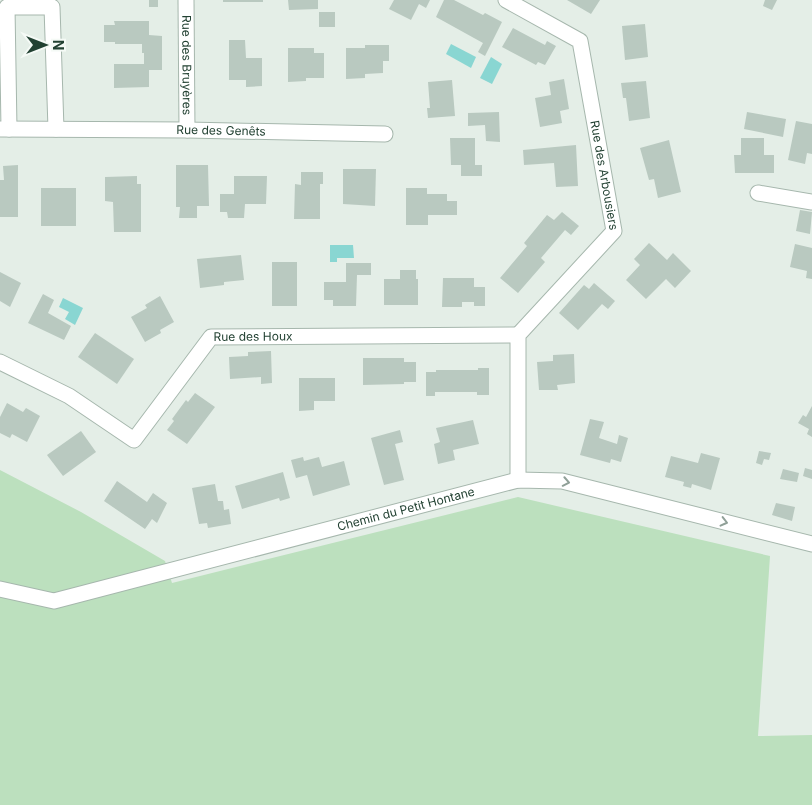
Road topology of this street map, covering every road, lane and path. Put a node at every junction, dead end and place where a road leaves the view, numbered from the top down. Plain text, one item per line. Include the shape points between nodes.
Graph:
1 (186, 0) edge
2 (506, 0) edge
3 (4, 129) edge
4 (56, 129) junction
5 (187, 130) junction
6 (385, 134) dead end
7 (758, 193) dead end
8 (812, 202) edge
9 (518, 335) junction
10 (0, 362) edge
11 (518, 480) junction
12 (812, 544) edge
13 (0, 589) edge

1 - 5 street, Rue des Bruyères
2 - 9 street, Rue des Arbousiers via 580,41 614,231
3 - 4 street, Rue des Genêts
3 - 4 street, Rue des Genêts via 7,7 52,7
4 - 5 street, Rue des Genêts
5 - 6 street, Rue des Genêts
7 - 8 street
9 - 10 street, Rue des Houx via 211,337 134,440 69,396
9 - 11 street
11 -> 12 street, Chemin du Petit Hontane via 562,481
11 - 13 street, Chemin du Petit Hontane via 54,601

